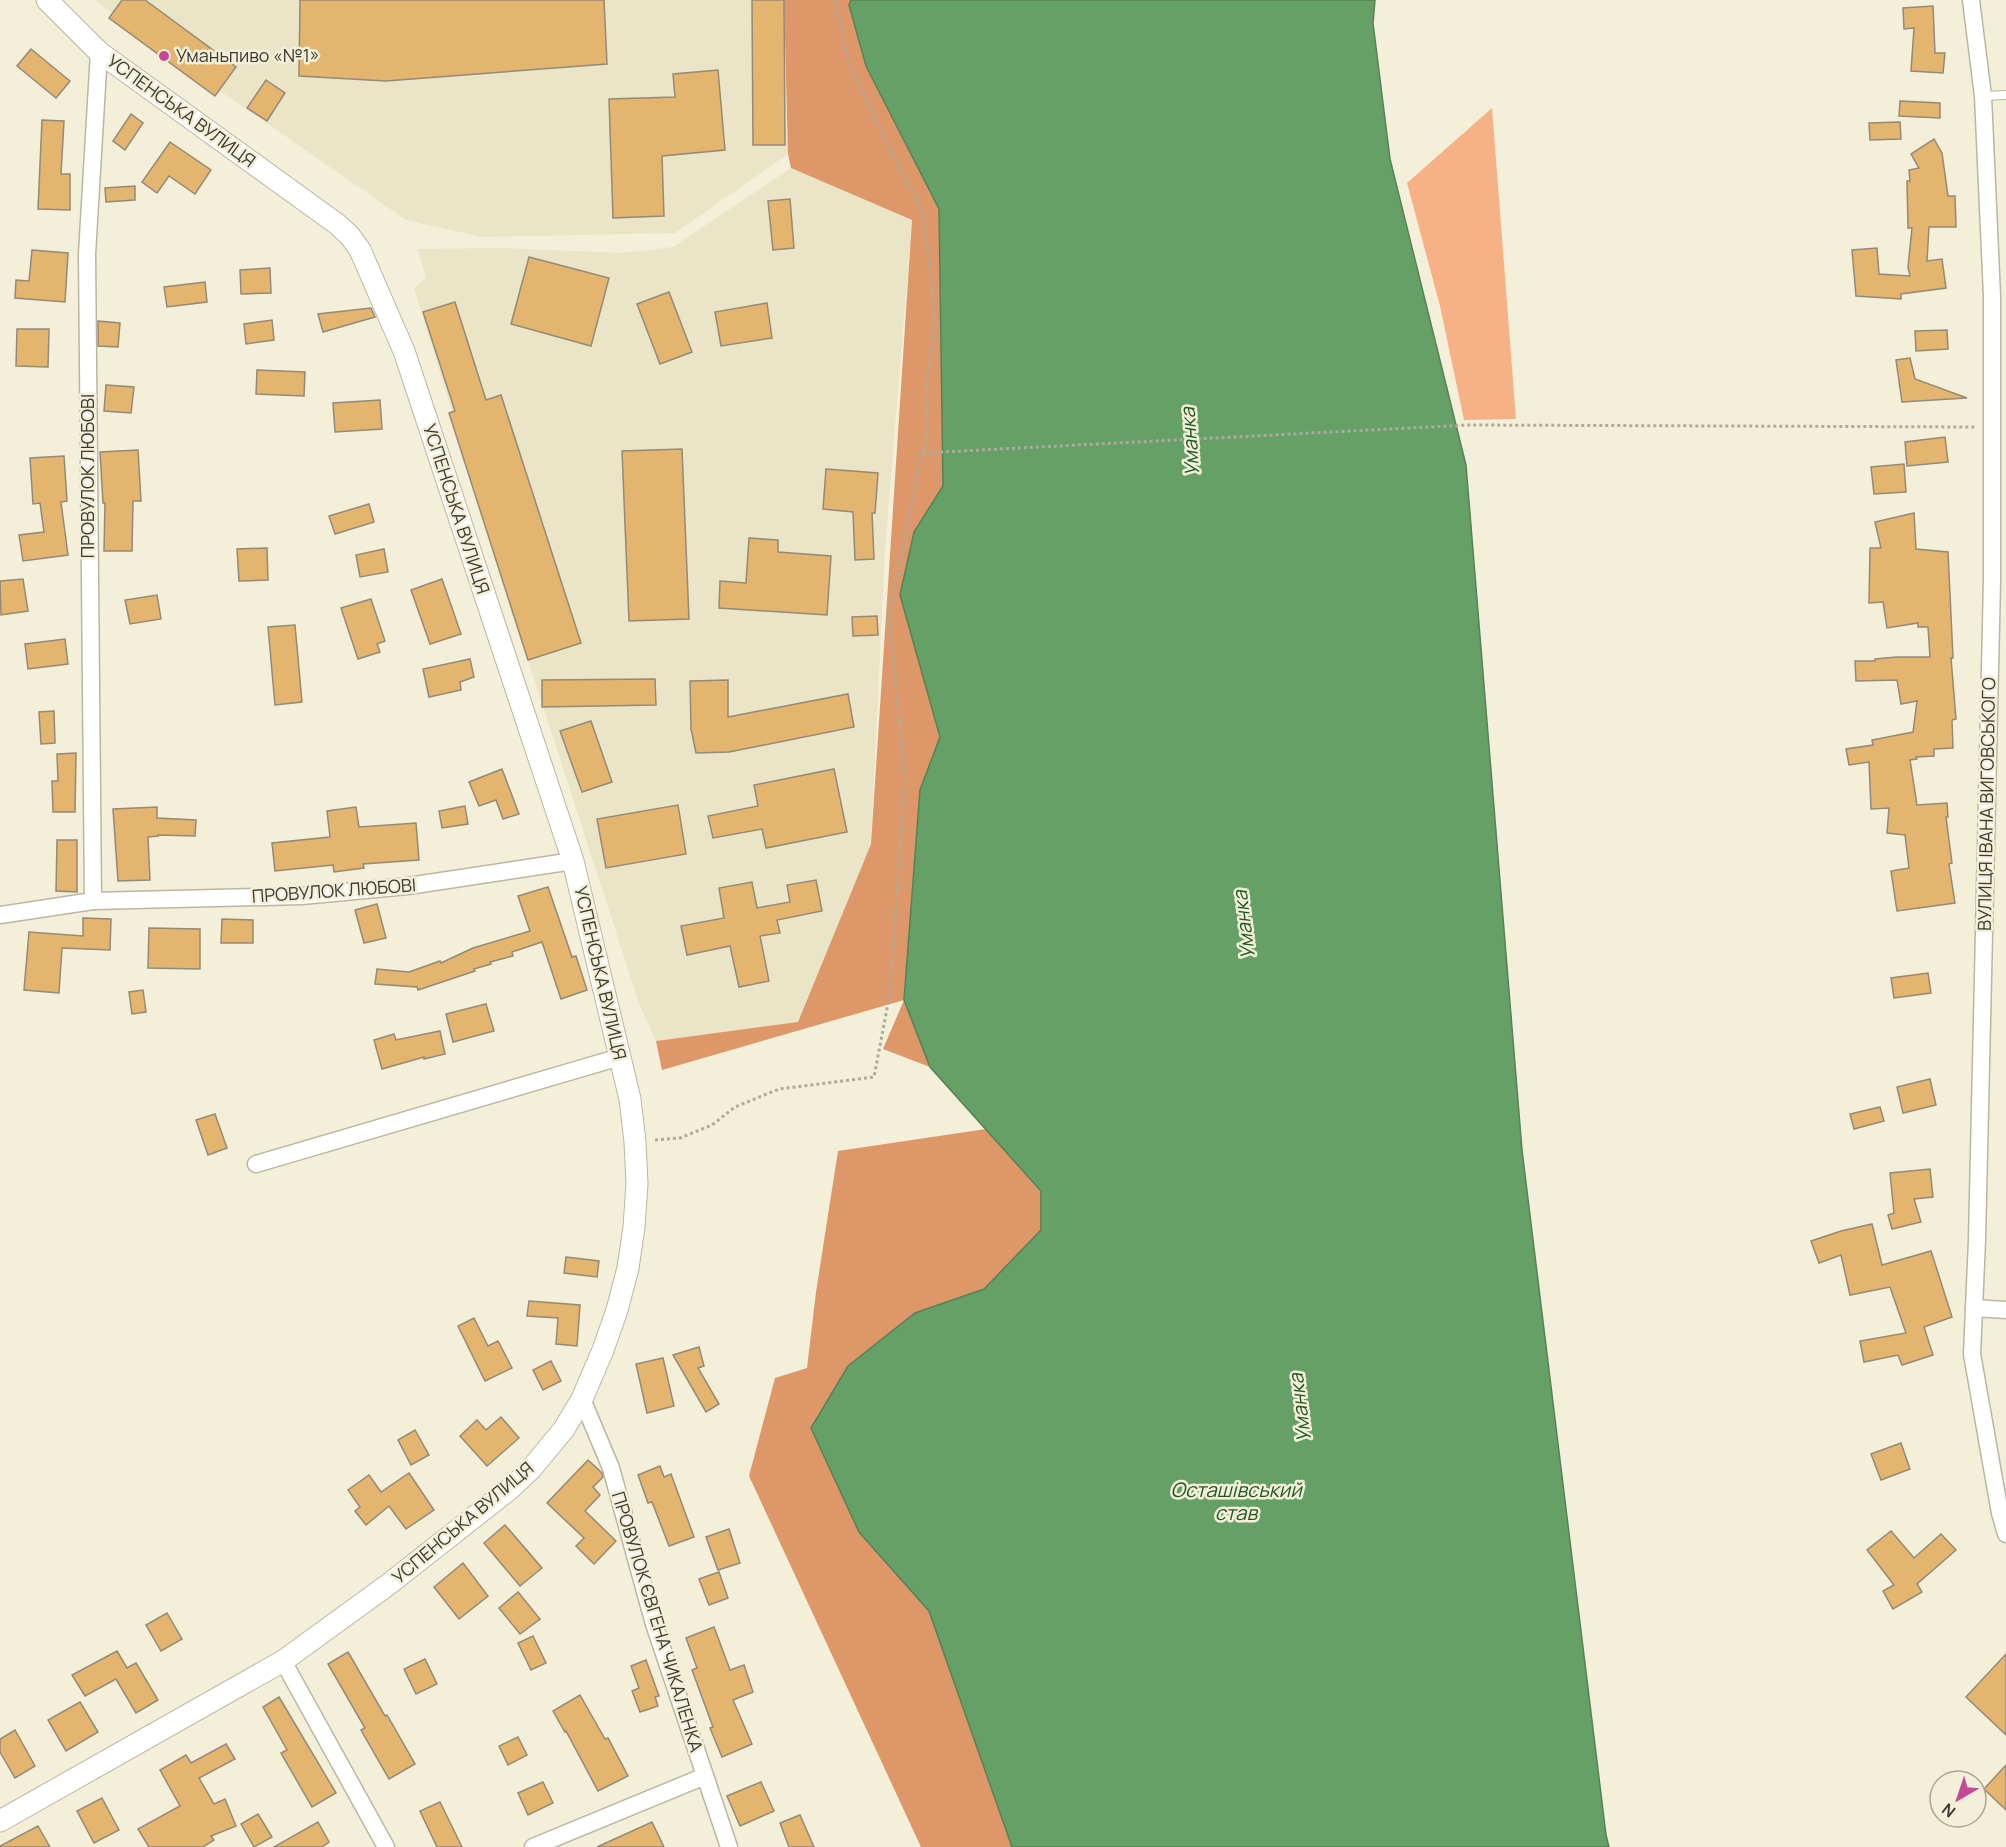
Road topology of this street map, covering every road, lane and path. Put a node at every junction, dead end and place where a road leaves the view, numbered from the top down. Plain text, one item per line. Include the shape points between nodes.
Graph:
1 (47, 0) edge
2 (835, 0) edge
3 (1971, 0) edge
4 (99, 52) junction
5 (2006, 95) edge
6 (1983, 96) junction
7 (1992, 427) junction
8 (922, 453) junction
9 (573, 861) junction
10 (93, 901) junction
11 (0, 915) edge
12 (620, 1057) junction
13 (635, 1142) junction
14 (256, 1164) dead end
15 (1974, 1308) junction
16 (2006, 1311) edge
17 (582, 1399) junction
18 (2006, 1534) edge
19 (283, 1661) junction
20 (705, 1776) junction
21 (0, 1821) edge
22 (386, 1847) edge
23 (533, 1847) edge
24 (729, 1847) edge

1 - 4 street, УСПЕНСЬКА ВУЛИЦЯ
2 - 8 path via 849,63 923,217 935,325 927,379 927,439
3 - 6 street, ВУЛИЦЯ ІВАНА ВИГОВСЬКОГО
4 - 9 street, УСПЕНСЬКА ВУЛИЦЯ via 337,224 360,250 404,351
4 - 10 street, ПРОВУЛОК ЛЮБОВІ via 87,254
5 - 6 lane
6 - 7 street, ВУЛИЦЯ ІВАНА ВИГОВСЬКОГО via 1992,296
7 - 8 path via 1468,425
7 - 15 street, ВУЛИЦЯ ІВАНА ВИГОВСЬКОГО via 1992,581
8 - 13 path via 889,615 905,780 890,993 874,1077 779,1089 735,1107 712,1125 681,1138
9 - 10 street, ПРОВУЛОК ЛЮБОВІ via 419,884 302,896
9 - 12 street, УСПЕНСЬКА ВУЛИЦЯ
10 - 11 street, ПРОВУЛОК ЛЮБОВІ
12 - 13 street, УСПЕНСЬКА ВУЛИЦЯ
12 - 14 street
13 - 17 street, УСПЕНСЬКА ВУЛИЦЯ via 636,1195 628,1269 614,1320
15 - 16 street
15 - 18 street, ВУЛИЦЯ ІВАНА ВИГОВСЬКОГО via 1972,1354
17 - 19 street, УСПЕНСЬКА ВУЛИЦЯ via 558,1437 511,1488
17 - 20 street, ПРОВУЛОК ЄВГЕНА ЧИКАЛЕНКА via 611,1468 654,1624
19 - 21 street, УСПЕНСЬКА ВУЛИЦЯ
19 - 22 street
20 - 23 street
20 - 24 street, ПРОВУЛОК ЄВГЕНА ЧИКАЛЕНКА

